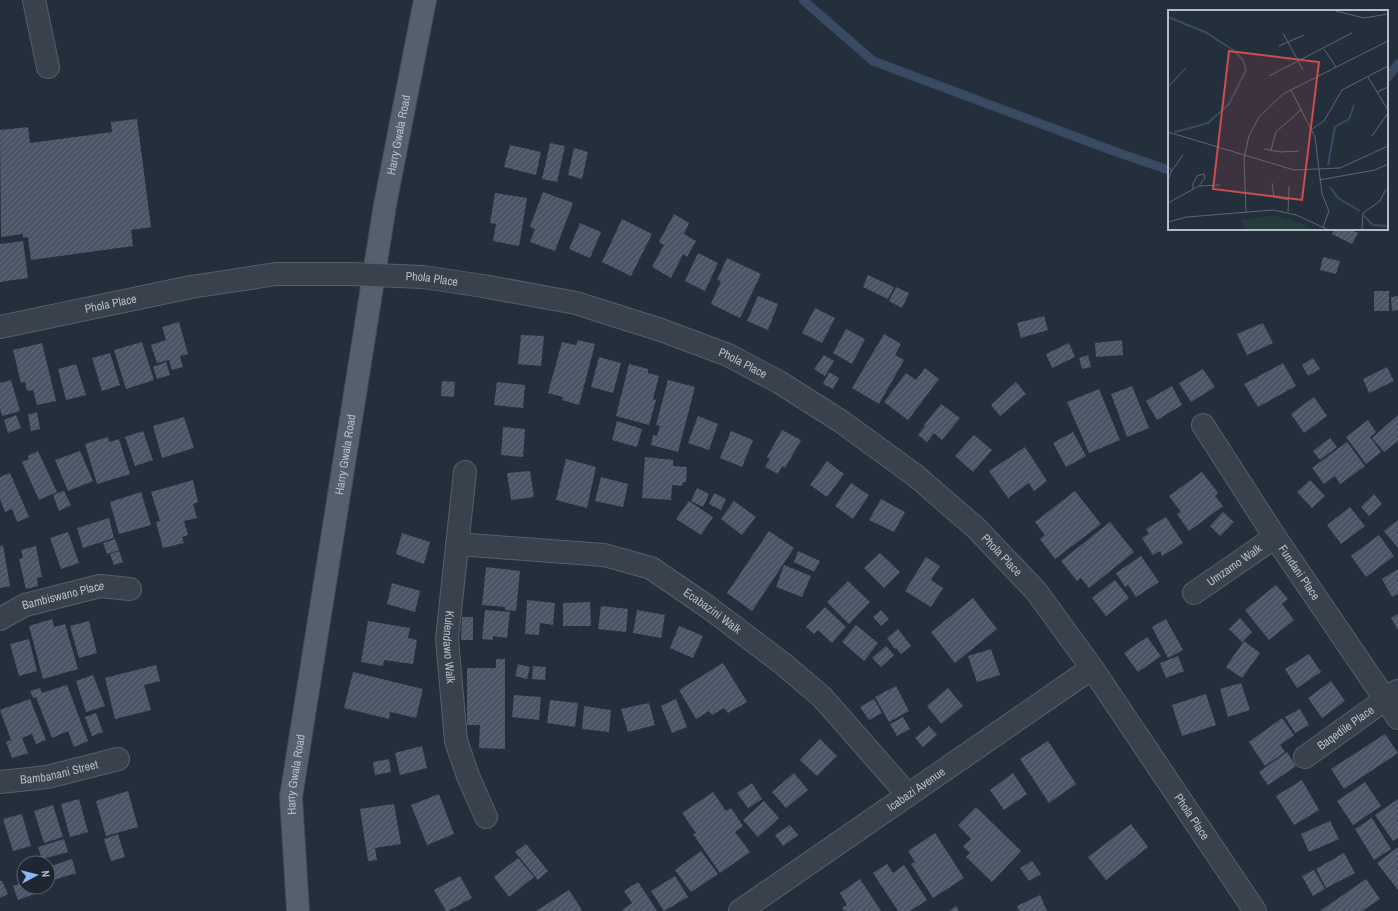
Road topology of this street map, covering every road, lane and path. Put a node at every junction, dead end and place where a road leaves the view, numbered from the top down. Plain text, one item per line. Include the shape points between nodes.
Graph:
1 (34, 0) edge
2 (425, 0) edge
3 (48, 67) dead end
4 (0, 328) edge
5 (1203, 425) dead end
6 (465, 472) dead end
7 (1275, 537) junction
8 (457, 544) junction
9 (130, 589) dead end
10 (1194, 594) dead end
11 (0, 619) edge
12 (1092, 668) junction
13 (1392, 695) edge
14 (1398, 718) edge
15 (1305, 757) dead end
16 (118, 759) dead end
17 (0, 782) edge
18 (908, 795) junction
19 (486, 817) dead end
20 (298, 911) edge
21 (740, 911) edge
22 (1255, 911) edge

1 - 3 street
2 - 20 main road, Harry Gwala Road via 385,205 291,797
4 - 12 street, Phola Place, bridge via 191,287 276,274 423,277 576,303 728,355 779,382 842,422 916,476 976,528 1036,591
5 - 7 street, Fundani Place
6 - 8 street, Kulendawo Walk
7 - 10 street, Umzamo Walk
7 - 13 street, Fundani Place
8 - 18 street, Ecabazini Walk via 604,555 651,568 708,607 822,697
8 - 19 street, Kulendawo Walk via 447,639 456,741
9 - 11 street, Bambiswano Place via 100,586 25,605
12 - 18 street, Icabazi Avenue
12 - 22 street, Phola Place
13 - 14 street, Fundani Place
13 - 15 street, Baqedile Place
16 - 17 street, Bambanani Street via 47,777
18 - 21 street, Icabazi Avenue

